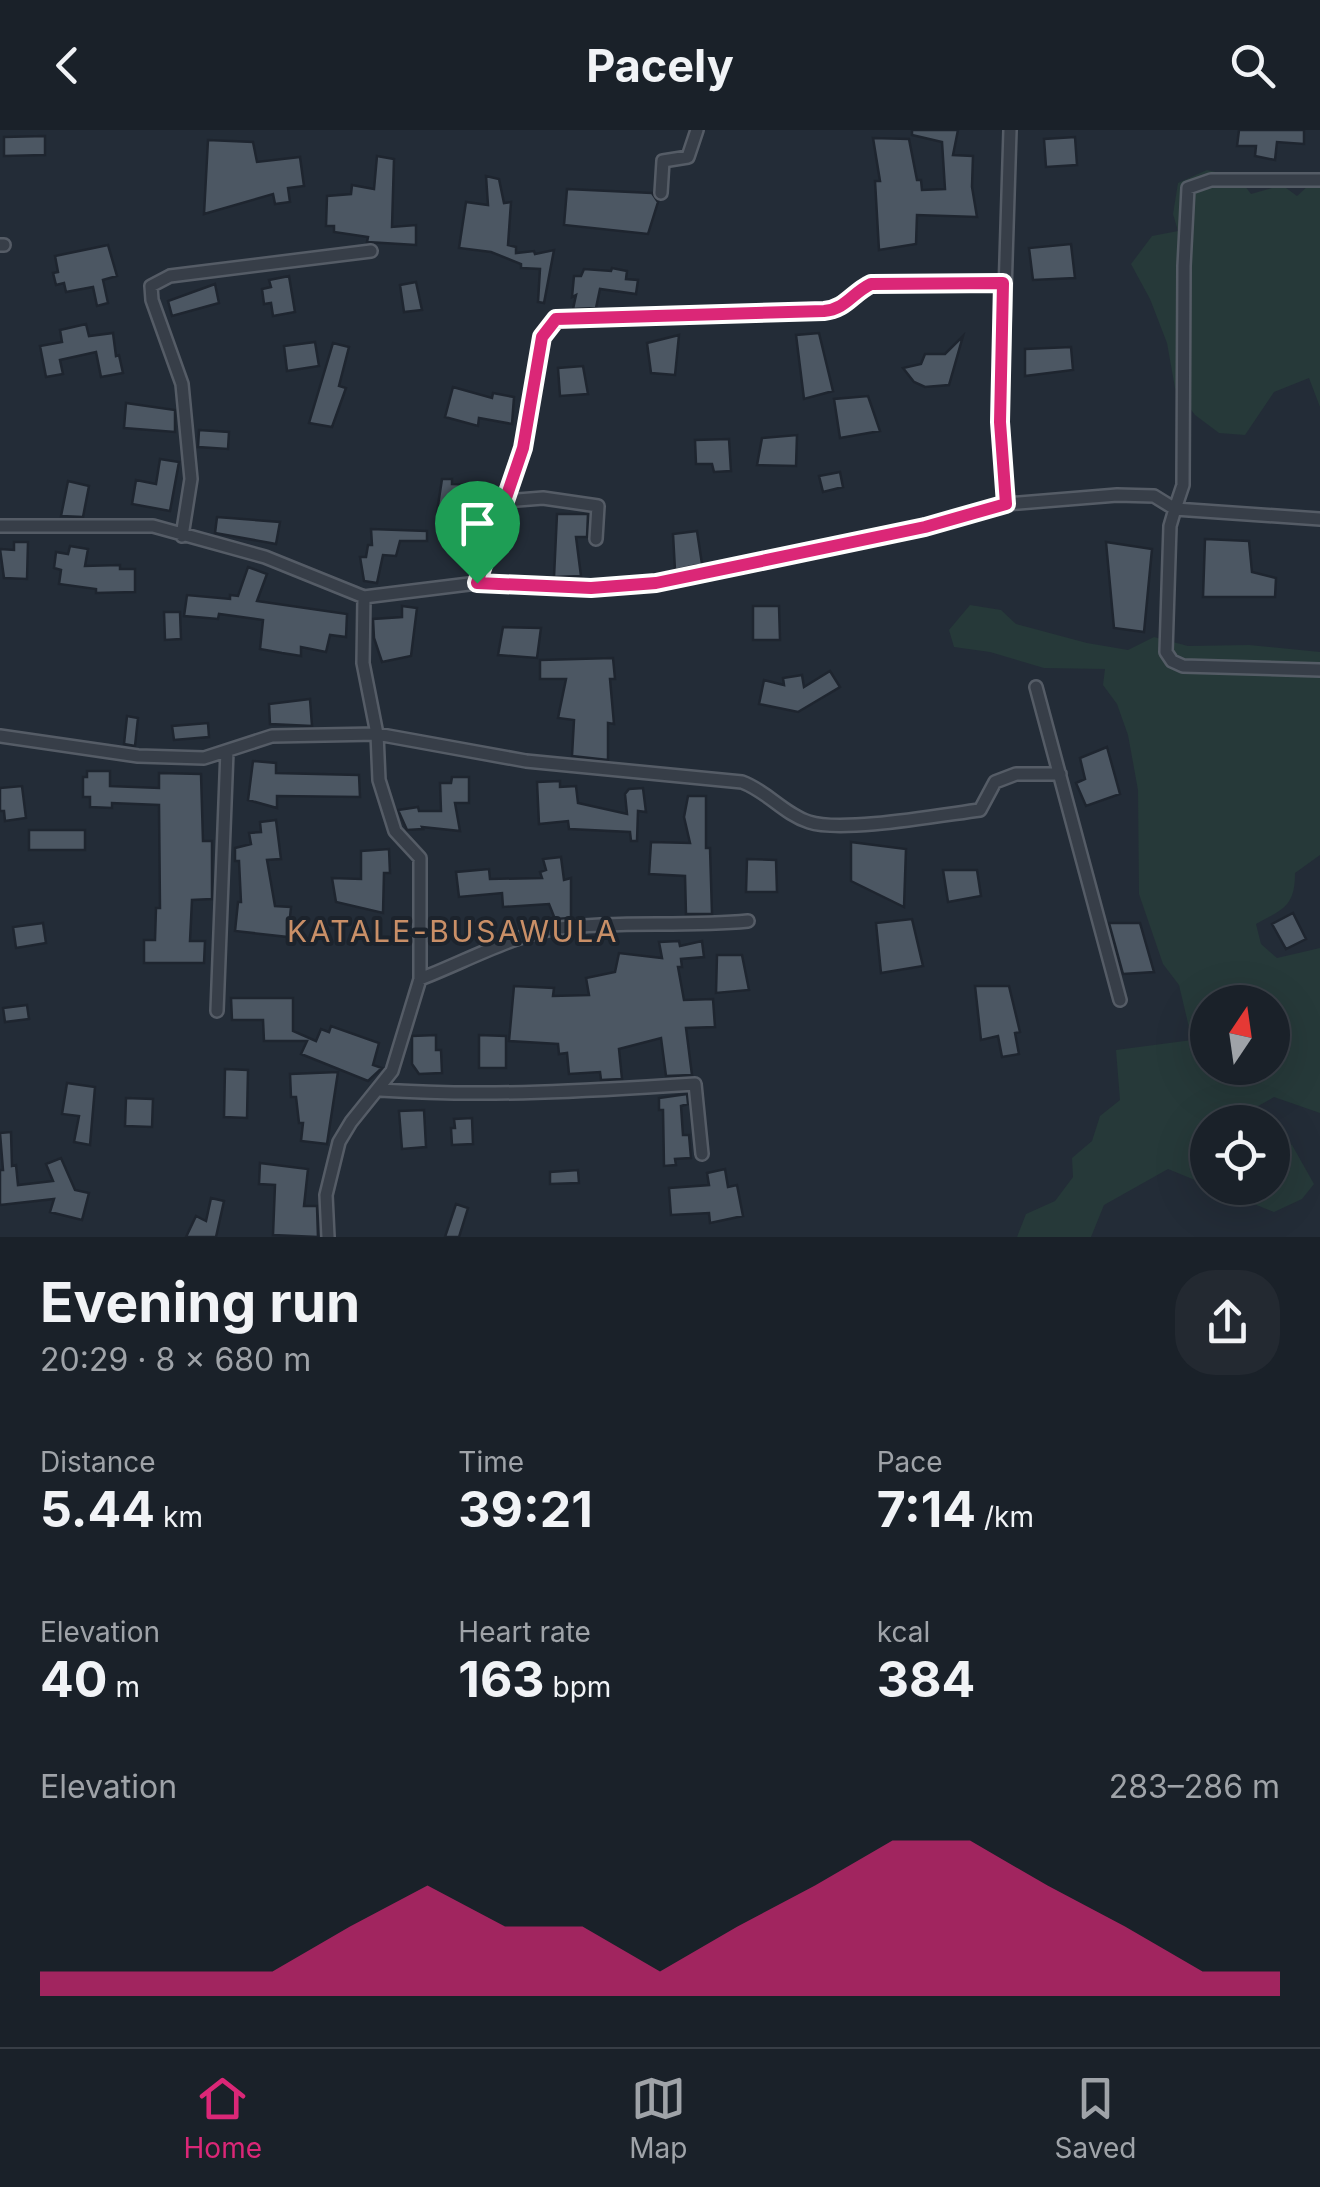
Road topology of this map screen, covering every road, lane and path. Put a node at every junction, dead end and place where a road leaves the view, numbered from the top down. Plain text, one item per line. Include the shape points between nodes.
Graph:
1 (697, 130) edge
2 (1010, 130) edge
3 (1320, 180) edge
4 (660, 194) dead end
5 (371, 251) dead end
6 (1003, 283) junction
7 (505, 501) junction
8 (1006, 504) junction
9 (1176, 509) junction
10 (1320, 520) edge
11 (0, 526) edge
12 (182, 536) junction
13 (596, 539) dead end
14 (477, 583) junction
15 (364, 597) junction
16 (1320, 670) edge
17 (1036, 688) dead end
18 (377, 734) junction
19 (0, 736) edge
20 (227, 752) junction
21 (1060, 774) junction
22 (748, 922) dead end
23 (420, 979) junction
24 (1120, 1000) dead end
25 (217, 1011) dead end
26 (380, 1090) junction
27 (702, 1154) dead end
28 (328, 1237) edge

1 - 4 street via 688,158 663,161
2 - 6 street
3 - 9 street via 1211,180 1188,188 1183,485
5 - 12 street via 170,276 151,286 182,384 191,479
6 - 7 street via 871,284 846,305 824,311 556,319 542,337 523,448
6 - 8 street
7 - 13 street via 543,498 598,506
7 - 14 street
8 - 9 street via 1154,496
8 - 14 street via 656,583
9 - 10 street
9 - 16 street via 1166,652 1172,661
11 - 12 street via 153,526
12 - 15 street via 265,557
14 - 15 street
15 - 18 street via 363,663
17 - 21 street
18 - 20 street via 272,736
18 - 21 street via 526,761 742,782 820,824 980,810 995,782 1016,774
18 - 23 street via 379,780 395,830 420,858
19 - 20 street via 138,756
20 - 25 street
21 - 24 street
22 - 23 street via 556,928
23 - 26 street
26 - 27 street via 553,1094 694,1084
26 - 28 street via 339,1142 326,1194

